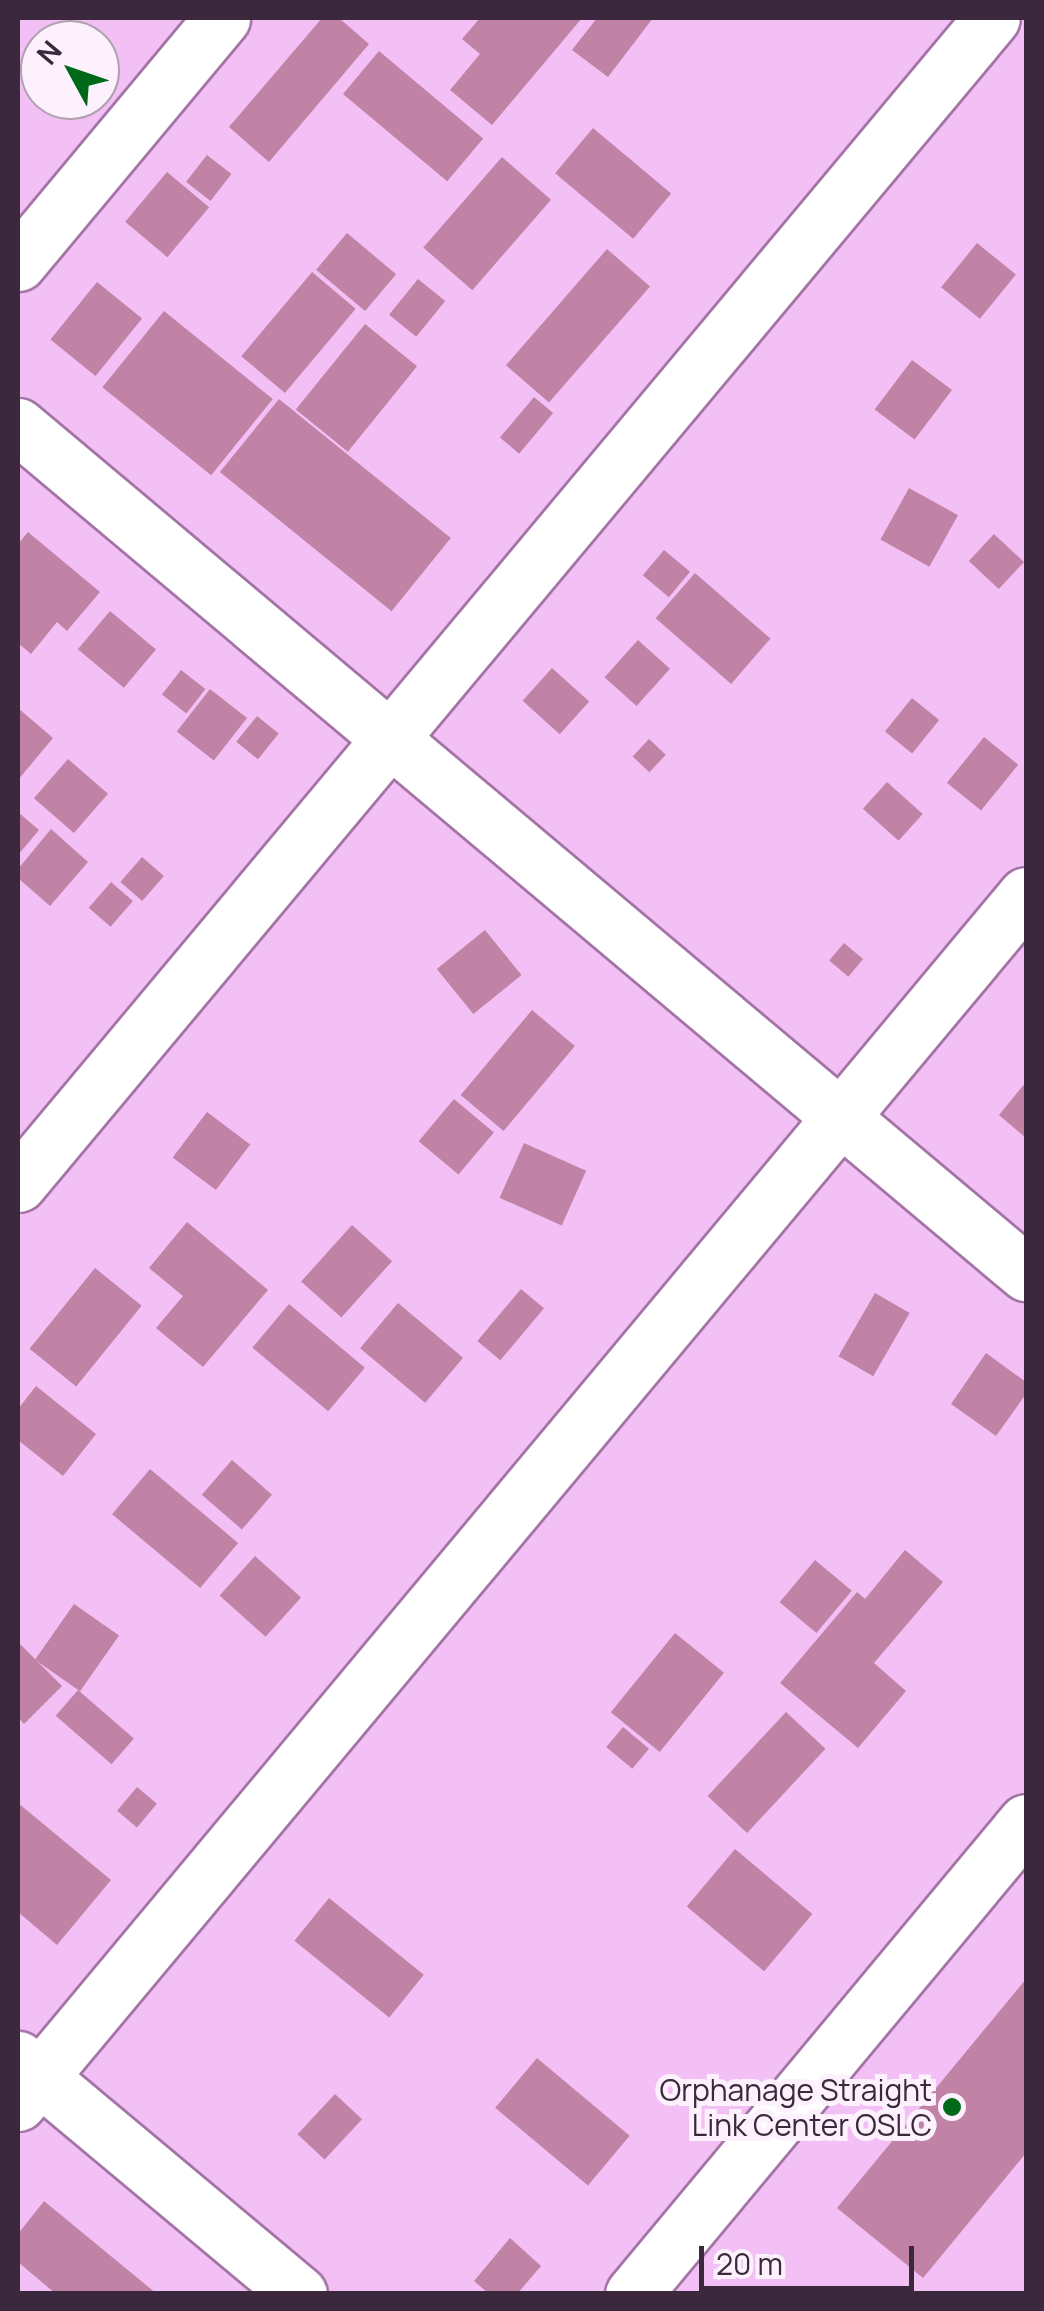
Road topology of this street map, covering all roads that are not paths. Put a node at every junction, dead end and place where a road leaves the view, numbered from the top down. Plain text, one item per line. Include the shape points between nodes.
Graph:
1 (222, 18) edge
2 (992, 18) edge
3 (18, 262) edge
4 (18, 426) edge
5 (390, 738) junction
6 (1026, 895) edge
7 (841, 1117) junction
8 (18, 1184) edge
9 (1026, 1273) edge
10 (1026, 1822) edge
11 (25, 2080) edge
12 (299, 2294) edge
13 (633, 2294) edge

1 - 3 street
2 - 5 street
4 - 5 street
5 - 7 street
5 - 8 street
6 - 7 street
7 - 9 street
7 - 11 street
10 - 13 street
11 - 12 street

